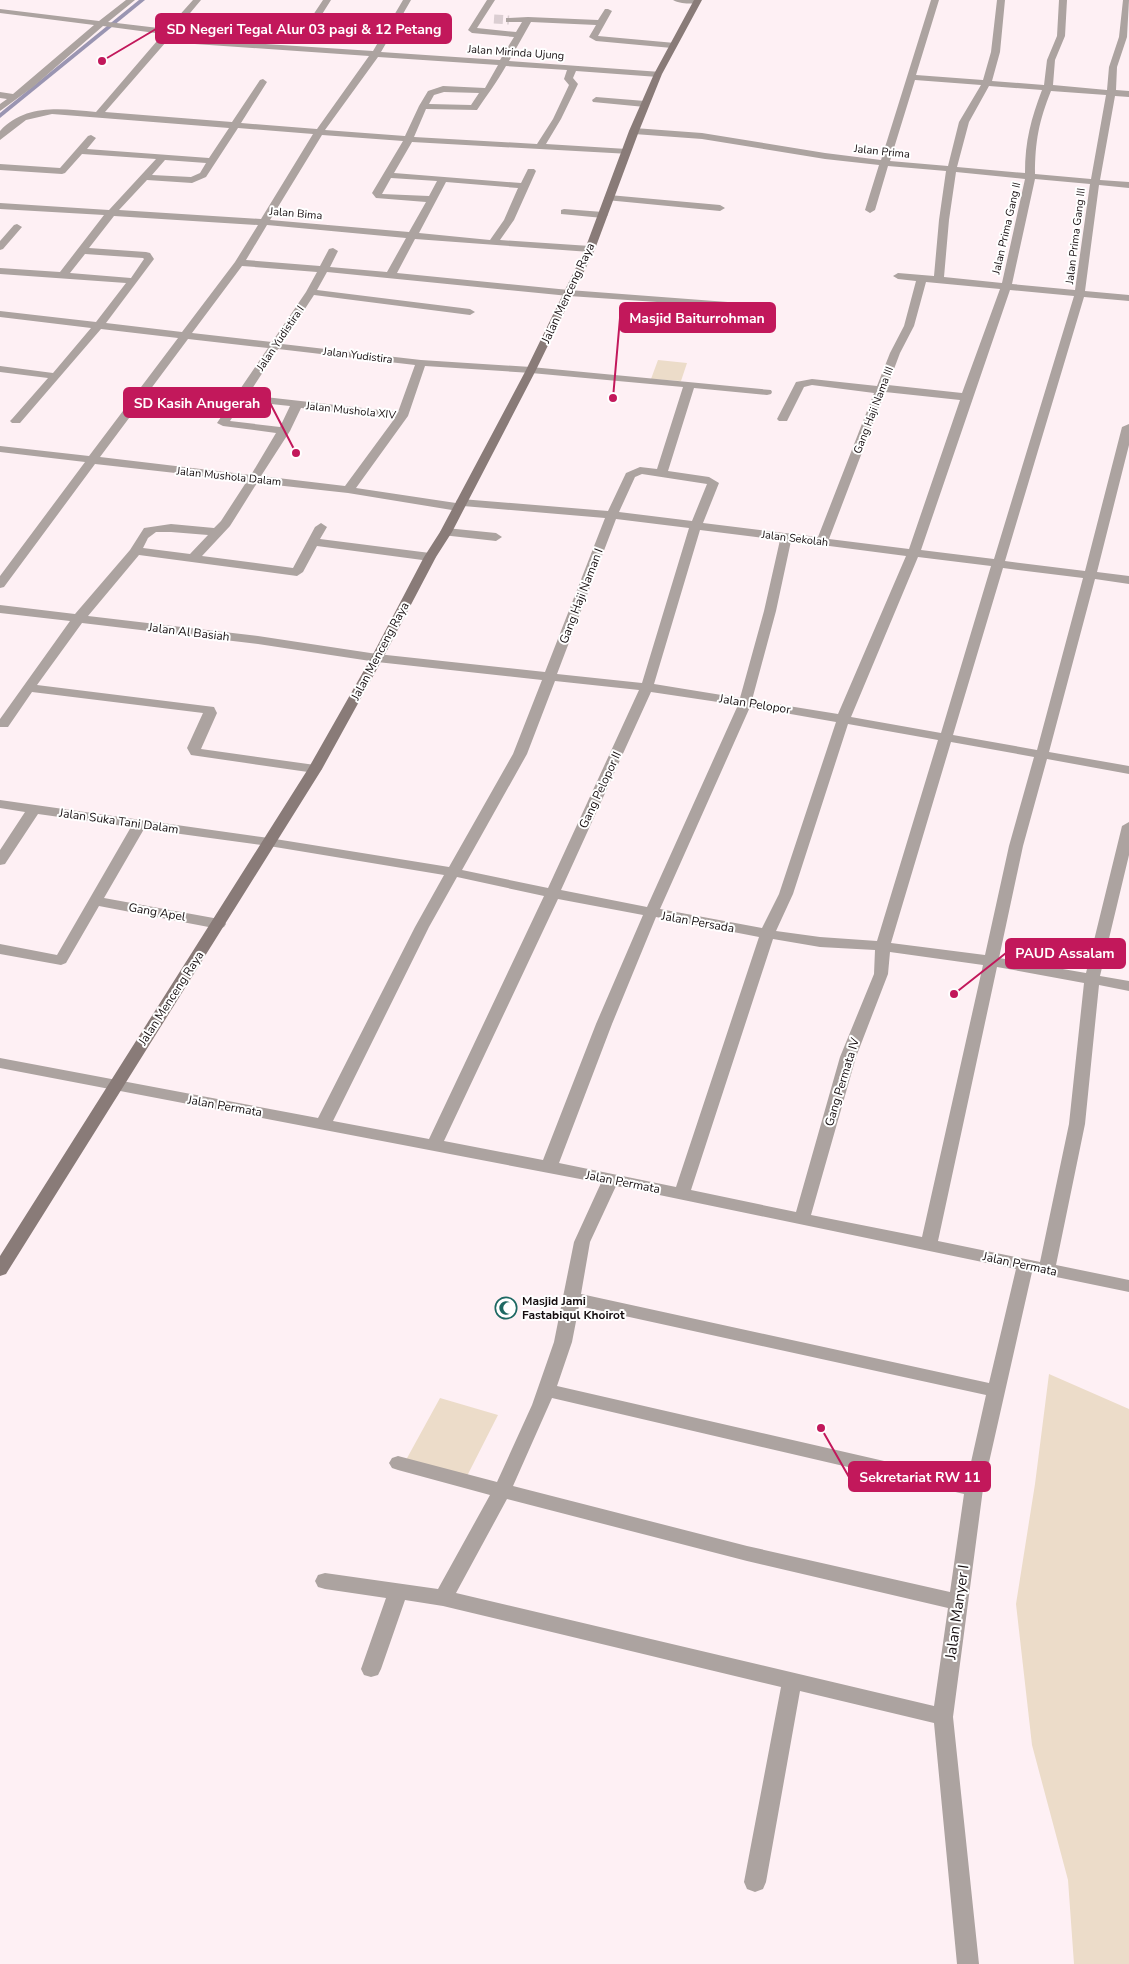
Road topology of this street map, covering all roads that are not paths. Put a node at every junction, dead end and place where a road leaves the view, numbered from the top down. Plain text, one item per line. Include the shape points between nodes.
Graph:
1 (131, 0) edge
2 (197, 0) edge
3 (327, 0) edge
4 (407, 0) edge
5 (491, 0) edge
6 (677, 0) edge
7 (935, 0) edge
8 (1001, 0) edge
9 (1063, 0) edge
10 (1127, 0) edge
11 (697, 1) edge
12 (0, 11) edge
13 (608, 11) dead end
14 (528, 19) junction
15 (509, 20) tunnel mouth
16 (313, 21) junction
17 (600, 23) junction
18 (101, 24) junction
19 (355, 24) dead end
20 (169, 32) junction
21 (519, 35) junction
22 (163, 39) junction
23 (245, 44) junction
24 (672, 45) junction
25 (376, 53) junction
26 (504, 63) junction
27 (573, 67) junction
28 (658, 74) junction
29 (912, 77) junction
30 (263, 82) dead end
31 (987, 82) junction
32 (1048, 87) junction
33 (485, 91) junction
34 (1111, 92) junction
35 (1129, 94) edge
36 (0, 95) edge
37 (15, 97) junction
38 (596, 100) dead end
39 (645, 104) junction
40 (422, 106) junction
41 (6, 109) edge
42 (30, 113) junction
43 (99, 114) junction
44 (234, 124) junction
45 (634, 131) junction
46 (319, 132) junction
47 (0, 137) edge
48 (91, 138) dead end
49 (408, 139) junction
50 (540, 147) junction
51 (82, 150) junction
52 (627, 152) junction
53 (164, 156) junction
54 (213, 161) junction
55 (884, 163) junction
56 (0, 167) edge
57 (952, 169) junction
58 (531, 171) dead end
59 (390, 174) junction
60 (1029, 176) junction
61 (146, 177) junction
62 (443, 179) junction
63 (1095, 182) junction
64 (1129, 184) edge
65 (524, 186) junction
66 (609, 198) junction
67 (432, 199) junction
68 (0, 206) edge
69 (720, 208) dead end
70 (870, 210) dead end
71 (564, 212) dead end
72 (111, 213) junction
73 (603, 215) junction
74 (263, 222) junction
75 (17, 227) dead end
76 (412, 236) junction
77 (493, 243) junction
78 (1, 244) edge
79 (590, 249) junction
80 (84, 251) junction
81 (333, 251) dead end
82 (239, 263) junction
83 (324, 269) junction
84 (0, 271) edge
85 (391, 275) junction
86 (63, 276) junction
87 (898, 276) dead end
88 (922, 278) junction
89 (939, 280) junction
90 (134, 281) junction
91 (361, 285) junction
92 (1006, 286) junction
93 (311, 292) junction
94 (569, 293) junction
95 (1080, 294) junction
96 (1129, 298) edge
97 (741, 306) dead end
98 (470, 312) dead end
99 (0, 314) edge
100 (98, 324) junction
101 (185, 334) junction
102 (277, 345) junction
103 (422, 363) junction
104 (0, 369) edge
105 (532, 370) junction
106 (55, 376) junction
107 (690, 384) junction
108 (881, 389) junction
109 (767, 392) dead end
110 (240, 397) junction
111 (966, 397) junction
112 (298, 404) junction
113 (402, 416) junction
114 (783, 419) dead end
115 (16, 421) dead end
116 (1128, 427) edge
117 (284, 431) junction
118 (0, 449) edge
119 (91, 461) junction
120 (662, 472) junction
121 (253, 479) junction
122 (348, 490) junction
123 (459, 504) junction
124 (612, 515) junction
125 (696, 526) junction
126 (321, 527) dead end
127 (215, 532) junction
128 (446, 532) junction
129 (496, 537) dead end
130 (786, 538) junction
131 (313, 542) junction
132 (822, 542) junction
133 (136, 551) junction
134 (914, 552) junction
135 (430, 557) junction
136 (192, 559) junction
137 (998, 564) junction
138 (1090, 576) junction
139 (1129, 580) edge
140 (0, 584) edge
141 (0, 609) edge
142 (79, 618) junction
143 (378, 658) junction
144 (550, 677) junction
145 (646, 687) junction
146 (28, 688) junction
147 (745, 703) junction
148 (843, 719) junction
149 (3, 724) dead end
150 (946, 737) junction
151 (1041, 755) junction
152 (315, 769) junction
153 (1129, 770) edge
154 (0, 804) edge
155 (34, 809) junction
156 (140, 824) junction
157 (1129, 826) edge
158 (269, 842) junction
159 (0, 861) edge
160 (452, 872) junction
161 (552, 893) junction
162 (94, 901) junction
163 (651, 913) junction
164 (219, 924) junction
165 (767, 934) junction
166 (883, 946) junction
167 (0, 949) edge
168 (991, 962) junction
169 (1092, 979) junction
170 (1129, 986) edge
171 (0, 1063) edge
172 (115, 1086) junction
173 (323, 1124) junction
174 (434, 1145) junction
175 (549, 1167) junction
176 (611, 1180) junction
177 (682, 1194) junction
178 (802, 1218) junction
179 (929, 1244) junction
180 (1025, 1265) junction
181 (1047, 1269) junction
182 (0, 1270) edge
183 (1129, 1286) edge
184 (572, 1298) junction
185 (546, 1390) junction
186 (997, 1391) junction
187 (398, 1463) dead end
188 (974, 1489) junction
189 (502, 1491) junction
190 (326, 1581) dead end
191 (398, 1592) junction
192 (443, 1598) junction
193 (959, 1602) junction
194 (371, 1668) dead end
195 (792, 1682) junction
196 (943, 1717) junction
197 (755, 1882) dead end
198 (968, 1964) edge

1 - 18 street
2 - 20 street
3 - 16 street
4 - 25 street
5 - 21 street via 472,30
6 - 11 street
7 - 29 street
8 - 31 street via 994,58
9 - 32 street, Jalan Prima Gang II via 1061,36 1051,60
10 - 34 street, Jalan Prima Gang III
11 - 24 street, Jalan Menceng Raya
12 - 18 street
13 - 17 street
14 - 15 street
14 - 17 street
14 - 21 street
16 - 19 street
16 - 23 street via 266,19
17 - 24 street via 593,37
18 - 20 street
18 - 37 street
20 - 22 street
21 - 26 street
22 - 23 street, Jalan Mirinda Ujung
22 - 43 street
23 - 25 street, Jalan Mirinda Ujung
24 - 28 street, Jalan Menceng Raya
25 - 26 street, Jalan Mirinda Ujung
25 - 46 street
26 - 27 street, Jalan Mirinda Ujung
26 - 33 street
27 - 28 street, Jalan Mirinda Ujung
27 - 50 street via 568,79 574,84
28 - 39 street, Jalan Menceng Raya
29 - 31 street
29 - 55 street
30 - 44 street
31 - 32 street
31 - 57 street via 965,121
32 - 34 street
32 - 60 street, Jalan Prima Gang II via 1030,146
33 - 40 street via 437,90
33 - 40 street via 474,108
34 - 35 street
34 - 63 street, Jalan Prima Gang III
36 - 37 street
37 - 41 street
38 - 39 street
39 - 45 street, Jalan Menceng Raya
40 - 49 street
41 - 42 street
42 - 43 street
42 - 47 street via 13,122
43 - 44 street
44 - 46 street
44 - 54 street
45 - 52 street, Jalan Menceng Raya
45 - 55 street, Jalan Prima via 702,136
46 - 49 street
46 - 74 street
48 - 51 street
49 - 50 street
49 - 59 street
50 - 52 street
51 - 53 street
51 - 56 street via 62,171
52 - 66 street, Jalan Menceng Raya
53 - 54 street
53 - 61 street
54 - 61 street via 203,175 192,180
55 - 57 street, Jalan Prima
55 - 70 street
57 - 60 street, Jalan Prima
57 - 89 street via 942,225
58 - 65 street
59 - 62 street
59 - 67 street via 378,195
60 - 63 street, Jalan Prima
60 - 92 street, Jalan Prima Gang II
61 - 72 street
62 - 65 street
62 - 67 street
63 - 64 street, Jalan Prima
63 - 95 street, Jalan Prima Gang III
65 - 77 street via 509,220
66 - 69 street
66 - 73 street, Jalan Menceng Raya
67 - 76 street
68 - 72 street, Jalan Bima
71 - 73 street
72 - 74 street, Jalan Bima
72 - 80 street
73 - 79 street, Jalan Menceng Raya
74 - 76 street, Jalan Bima
74 - 82 street
75 - 78 street
76 - 77 street, Jalan Bima
76 - 85 street
77 - 79 street, Jalan Bima
79 - 94 street, Jalan Menceng Raya
80 - 86 street
80 - 90 street via 149,257
81 - 83 street, Jalan Yudistira I
82 - 83 street
82 - 101 street
83 - 91 street
83 - 93 street, Jalan Yudistira I
84 - 86 street
85 - 91 street
85 - 94 street
86 - 90 street
87 - 88 street
88 - 89 street
88 - 108 street, Gang Haji Nama III via 908,330
89 - 92 street
90 - 100 street
91 - 93 street
91 - 98 street
92 - 95 street
92 - 111 street, Jalan Prima Gang II
93 - 102 street, Jalan Yudistira I
94 - 97 street
94 - 105 street, Jalan Menceng Raya
95 - 96 street
95 - 137 street, Jalan Prima Gang III
99 - 100 street
100 - 101 street
100 - 106 street
101 - 102 street, Jalan Yudistira
101 - 119 street
102 - 103 street, Jalan Yudistira
102 - 110 street, Jalan Yudistira I
103 - 105 street, Jalan Yudistira
103 - 113 street
104 - 106 street
105 - 107 street, Jalan Yudistira
105 - 123 street, Jalan Menceng Raya
106 - 115 street
107 - 109 street, Jalan Yudistira
107 - 120 street
108 - 111 street
108 - 114 street via 812,382 800,384
108 - 132 street, Gang Haji Nama III
110 - 112 street
110 - 117 street, Jalan Yudistira I via 223,423
111 - 134 street, Jalan Prima Gang II
112 - 113 street, Jalan Mushola XIV
112 - 117 street, Jalan Mushola XIV
113 - 122 street
116 - 138 street
117 - 121 street, Jalan Mushola XIV
118 - 119 street, Jalan Mushola Dalam
119 - 121 street, Jalan Mushola Dalam
119 - 140 street
120 - 124 street, Gang Haji Naman I via 640,470 631,473
120 - 125 street, Gang Pelopor II via 712,482
121 - 122 street, Jalan Mushola Dalam
121 - 127 street, Jalan Mushola XIV via 226,523
122 - 123 street, Jalan Mushola Dalam
123 - 124 street, Jalan Sekolah
123 - 128 street, Jalan Menceng Raya
124 - 125 street, Jalan Sekolah
124 - 144 street, Gang Haji Naman I
125 - 130 street, Jalan Sekolah
125 - 145 street, Gang Pelopor II via 667,629
126 - 131 street
127 - 133 street via 153,530 144,535
127 - 136 street, Jalan Mushola XIV
128 - 129 street
128 - 135 street, Jalan Menceng Raya
130 - 132 street, Jalan Sekolah
130 - 147 street
131 - 135 street
131 - 136 street via 297,572
132 - 134 street, Jalan Sekolah
133 - 136 street
133 - 142 street
134 - 137 street, Jalan Sekolah
134 - 148 street, Jalan Prima Gang II
135 - 143 street, Jalan Menceng Raya
137 - 138 street, Jalan Sekolah
137 - 150 street, Gang Permata IV
138 - 139 street, Jalan Sekolah
138 - 151 street
141 - 142 street, Jalan Al Basiah
142 - 143 street, Jalan Al Basiah
142 - 146 street
143 - 144 street, Jalan Pelopor
143 - 152 street, Jalan Menceng Raya
144 - 145 street, Jalan Pelopor
144 - 160 street, Gang Haji Naman I via 520,754
145 - 147 street, Jalan Pelopor
145 - 161 street, Gang Pelopor II
146 - 149 street
146 - 152 street via 209,710 194,748 196,752
147 - 148 street, Jalan Pelopor
147 - 163 street
148 - 150 street, Jalan Pelopor
148 - 165 street, Jalan Prima Gang II via 786,894
150 - 151 street, Jalan Pelopor
150 - 166 street, Gang Permata IV
151 - 153 street, Jalan Pelopor
151 - 168 street via 1016,846
152 - 158 street, Jalan Menceng Raya
154 - 155 street, Jalan Suka Tani Dalam
155 - 156 street, Jalan Suka Tani Dalam
155 - 159 street
156 - 158 street, Jalan Suka Tani Dalam
156 - 162 street
157 - 169 street
158 - 160 street, Jalan Persada
158 - 164 street, Jalan Menceng Raya
160 - 161 street, Jalan Persada
160 - 173 street, Gang Haji Naman I
161 - 163 street, Jalan Persada
161 - 174 street, Gang Pelopor II
162 - 164 street, Gang Apel
162 - 167 street via 60,960
163 - 165 street, Jalan Persada
163 - 175 street
164 - 172 street, Jalan Menceng Raya
165 - 166 street, Jalan Persada via 820,942
165 - 177 street, Jalan Prima Gang II
166 - 168 street, Jalan Persada
166 - 178 street, Gang Permata IV via 881,974 848,1057
168 - 169 street, Jalan Persada
168 - 179 street
169 - 170 street, Jalan Persada
169 - 181 street via 1077,1124
171 - 172 street, Jalan Permata
172 - 173 street, Jalan Permata
172 - 182 street, Jalan Menceng Raya
173 - 174 street, Jalan Permata
174 - 175 street, Jalan Permata
175 - 176 street, Jalan Permata
176 - 177 street, Jalan Permata
176 - 184 street via 582,1242
177 - 178 street, Jalan Permata
178 - 179 street, Jalan Permata
179 - 180 street, Jalan Permata
180 - 181 street, Jalan Permata
180 - 186 street, Jalan Manyer I
181 - 183 street, Jalan Permata
184 - 185 street via 563,1342
184 - 186 street
185 - 188 street
185 - 189 street
186 - 188 street, Jalan Manyer I
187 - 189 street
188 - 193 street, Jalan Manyer I
189 - 192 street
189 - 193 street via 829,1574
190 - 191 street
191 - 192 street
191 - 194 street
192 - 195 street
193 - 196 street, Jalan Manyer I
195 - 196 street
195 - 197 street
196 - 198 street, Jalan Manyer I

